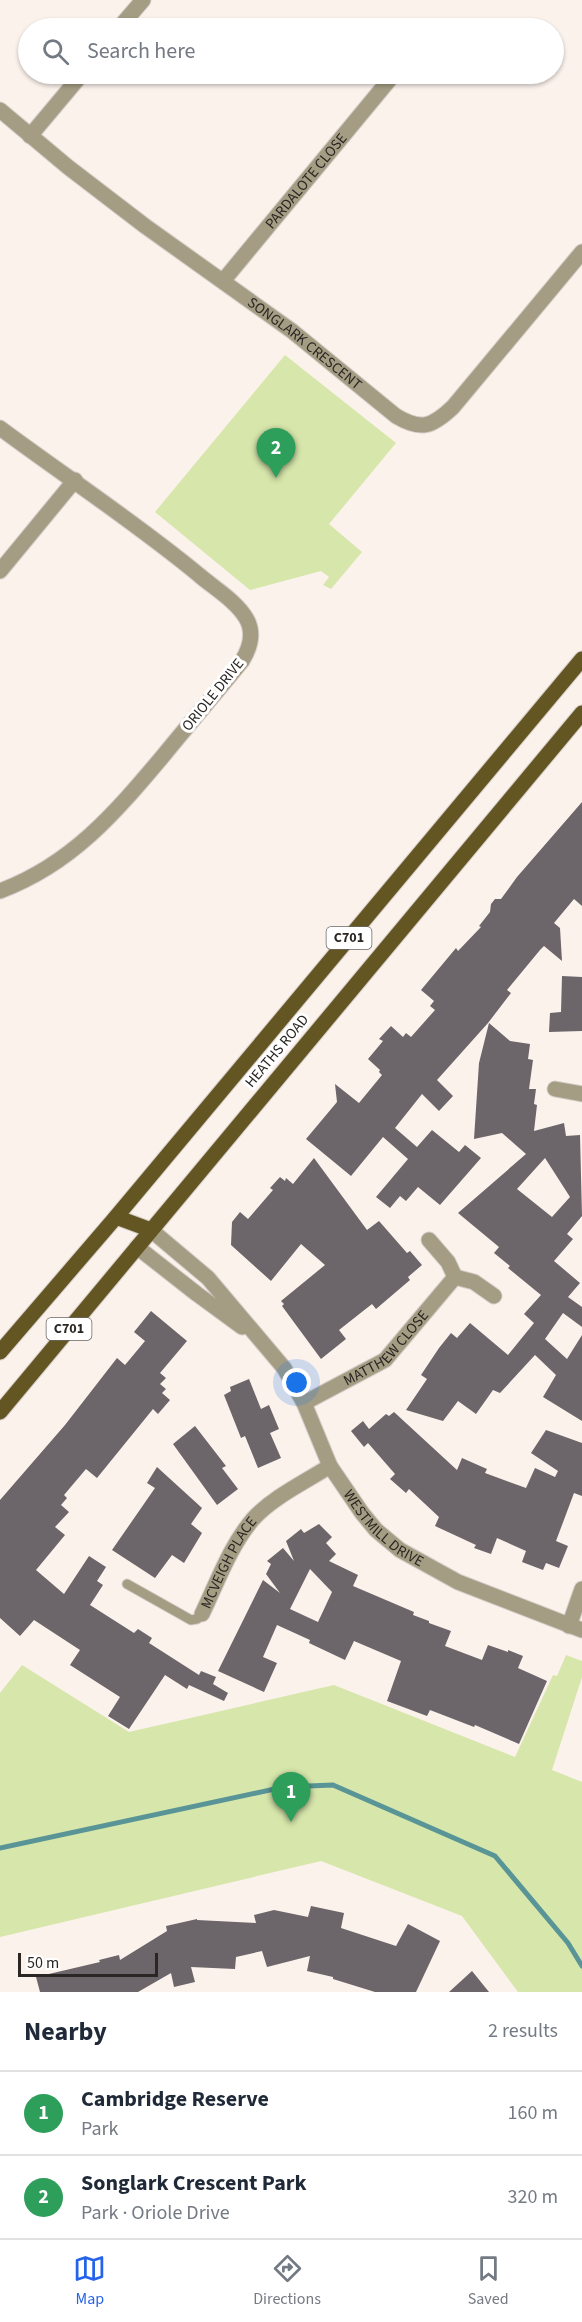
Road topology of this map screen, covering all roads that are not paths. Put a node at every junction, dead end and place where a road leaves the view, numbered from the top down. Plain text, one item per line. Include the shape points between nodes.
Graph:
1 (143, 0) edge
2 (128, 18) edge
3 (74, 84) edge
4 (386, 84) edge
5 (0, 110) edge
6 (30, 136) junction
7 (582, 252) edge
8 (223, 280) junction
9 (0, 428) edge
10 (75, 480) junction
11 (0, 571) edge
12 (582, 659) edge
13 (582, 713) edge
14 (0, 891) edge
15 (555, 1089) dead end
16 (582, 1094) edge
17 (116, 1217) junction
18 (151, 1230) junction
19 (429, 1240) dead end
20 (137, 1247) junction
21 (455, 1277) junction
22 (494, 1296) dead end
23 (262, 1341) junction
24 (0, 1352) edge
25 (304, 1403) junction
26 (0, 1412) edge
27 (330, 1466) junction
28 (127, 1584) dead end
29 (582, 1588) edge
30 (202, 1614) joint
31 (575, 1628) edge

1 - 2 street
3 - 6 street
4 - 8 street, PARDALOTE CLOSE
5 - 6 street, SONGLARK CRESCENT
6 - 8 street, SONGLARK CRESCENT via 145,226
7 - 8 street, SONGLARK CRESCENT via 453,407 425,426 412,425 396,416
9 - 10 street, ORIOLE DRIVE
10 - 11 street
10 - 14 street, ORIOLE DRIVE via 235,605 250,627 250,645 242,661 111,817 56,863
12 - 17 main road, HEATHS ROAD / C701
13 - 18 main road, HEATHS ROAD / C701
15 - 16 street
17 - 18 main road
17 - 20 main road
17 - 24 main road, HEATHS ROAD / C701
18 - 20 main road, HEATHS ROAD / C701
18 - 23 street, WESTMILL DRIVE via 208,1278
19 - 21 street
20 - 23 street, WESTMILL DRIVE
20 - 26 main road, HEATHS ROAD / C701
21 - 22 street via 474,1282
21 - 25 street, MATTHEW CLOSE via 385,1360
23 - 25 street, WESTMILL DRIVE via 284,1368
25 - 27 street, WESTMILL DRIVE
27 - 30 street, MCVEIGH PLACE via 255,1517 241,1535
27 - 31 street, WESTMILL DRIVE via 376,1530 400,1550 458,1582
28 - 30 lane, MCVEIGH PLACE via 191,1620
29 - 31 street

